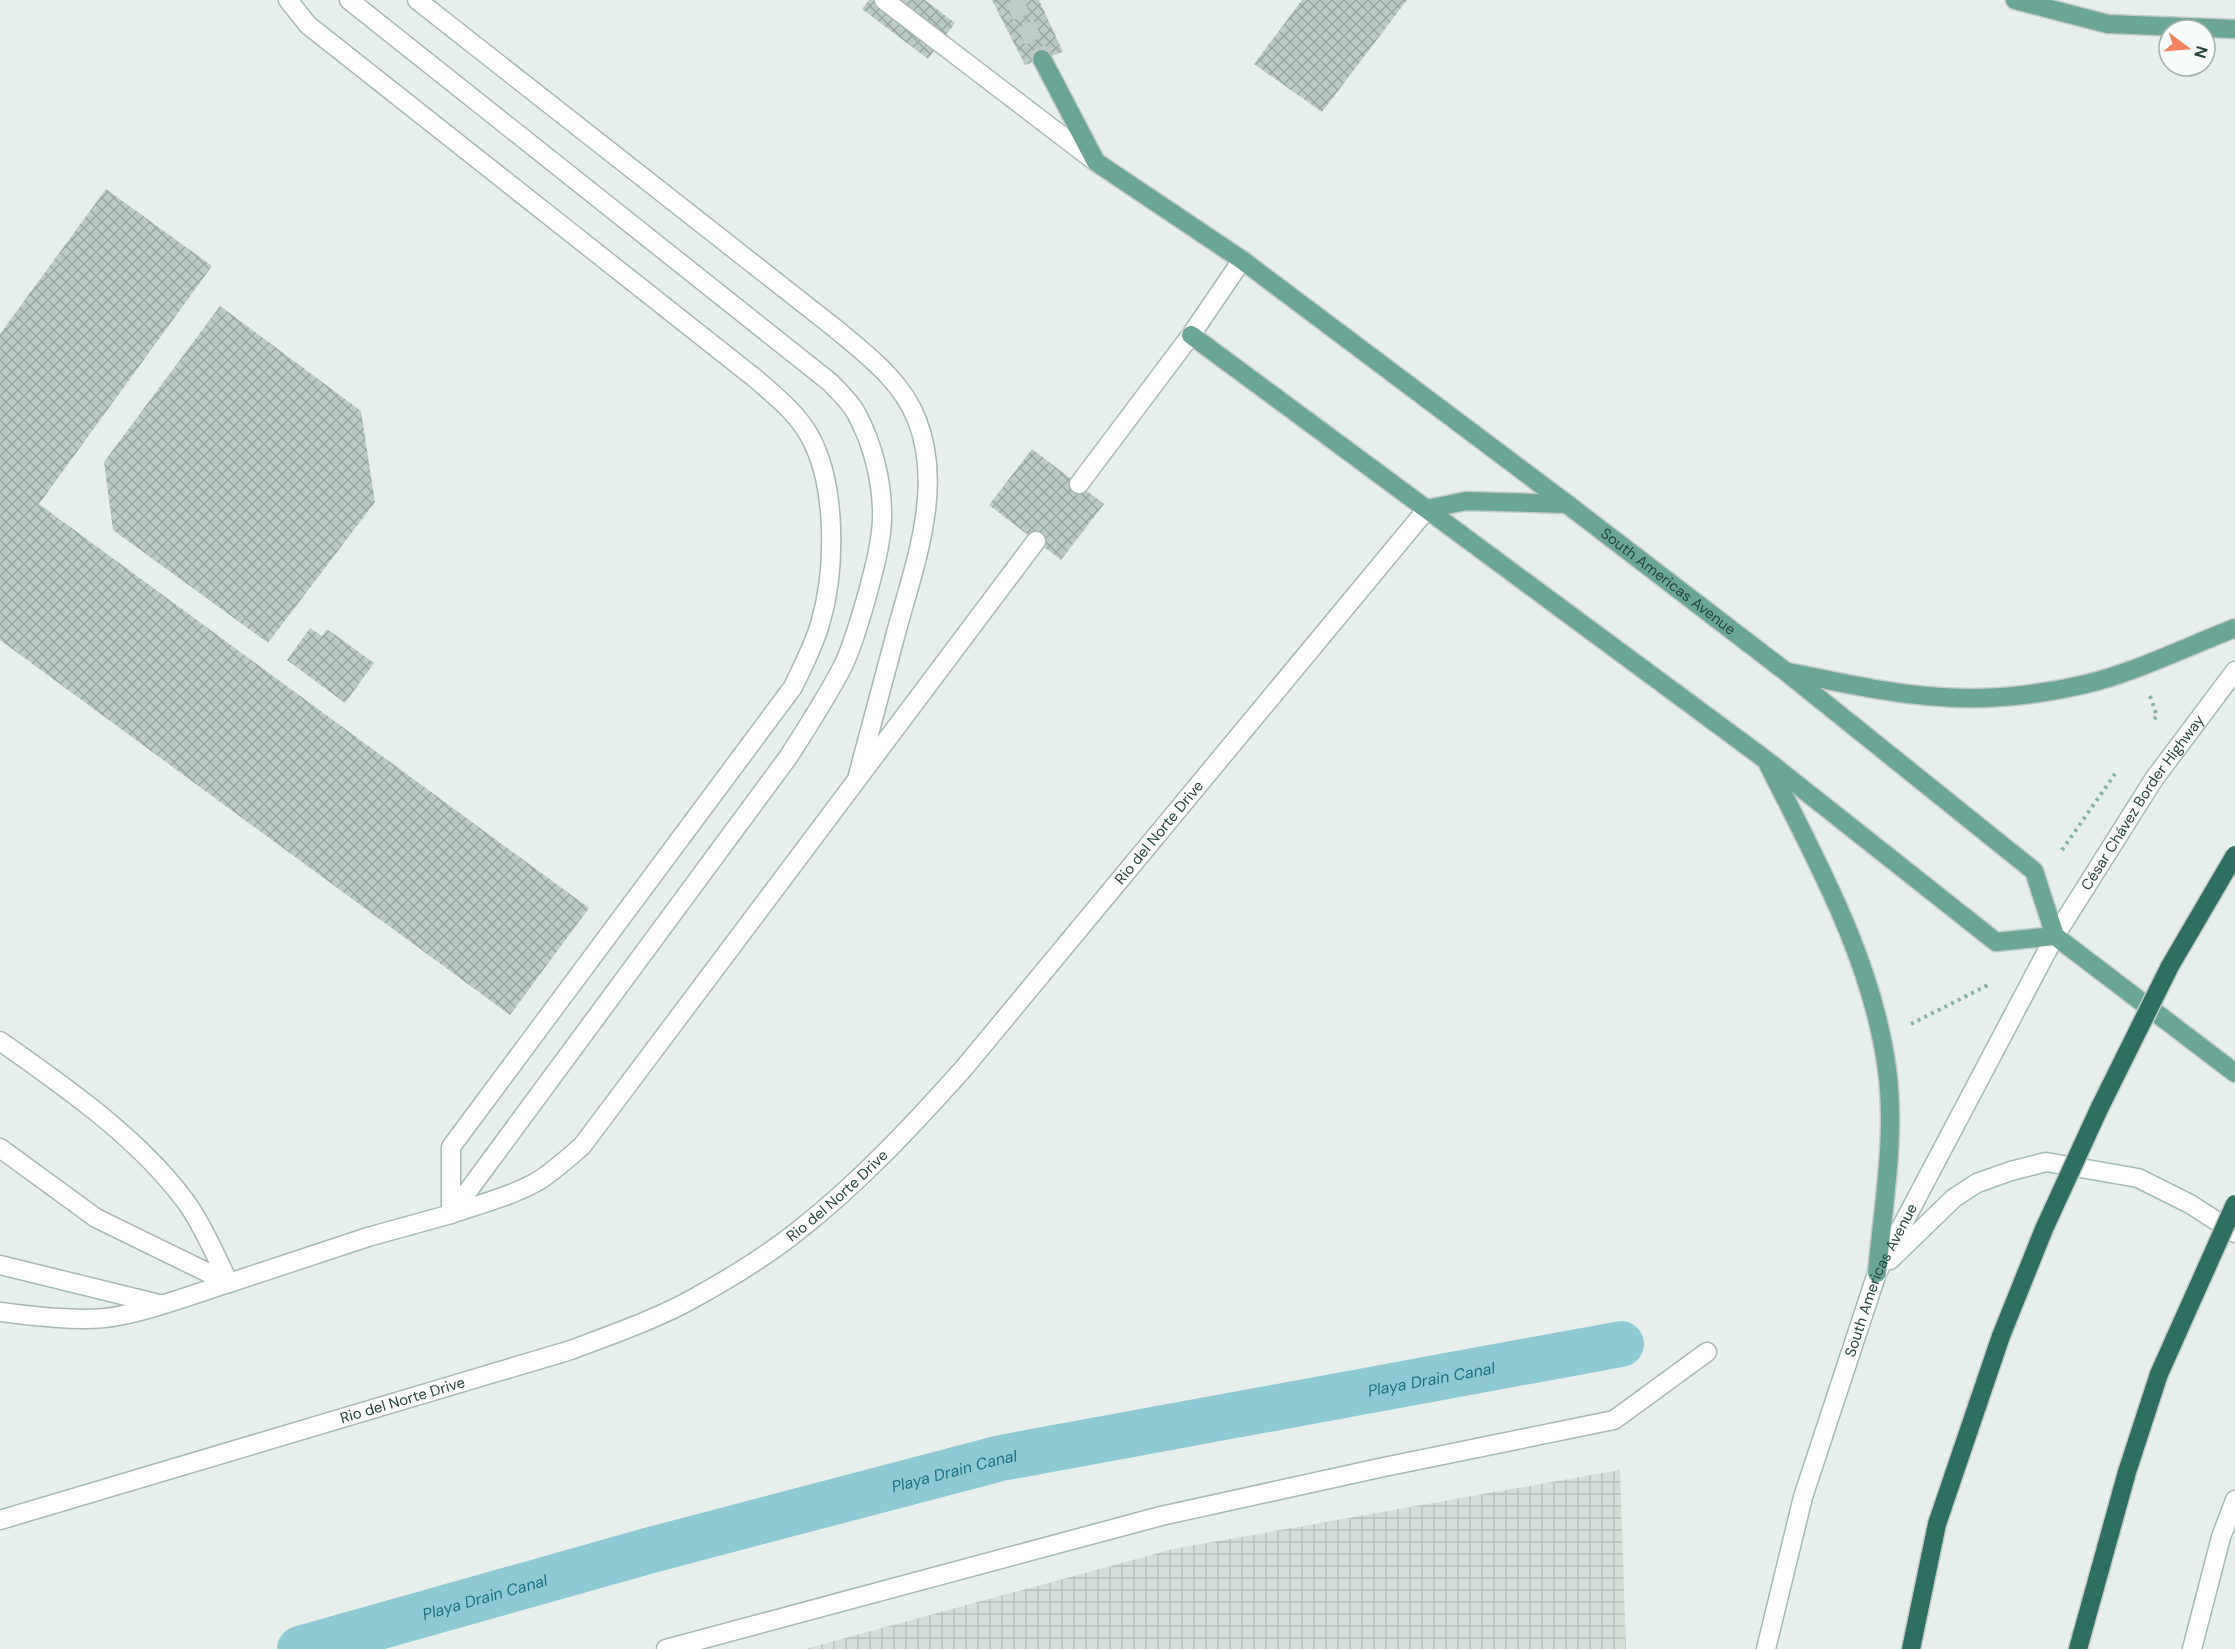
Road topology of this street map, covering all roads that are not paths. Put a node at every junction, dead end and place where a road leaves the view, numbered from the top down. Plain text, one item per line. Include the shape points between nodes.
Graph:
1 (288, 0) edge
2 (349, 0) edge
3 (417, 0) edge
4 (884, 0) edge
5 (2015, 0) edge
6 (2235, 29) edge
7 (1042, 58) tunnel mouth
8 (1096, 162) junction
9 (1242, 260) junction
10 (1191, 335) junction
11 (1079, 484) dead end
12 (1567, 504) junction
13 (1426, 509) junction
14 (1036, 541) dead end
15 (2235, 628) edge
16 (1785, 671) junction
17 (2235, 671) edge
18 (1766, 760) junction
19 (857, 779) junction
20 (2235, 855) edge
21 (2055, 936) junction
22 (0, 1041) edge
23 (2235, 1073) edge
24 (0, 1148) edge
25 (2235, 1204) edge
26 (451, 1214) junction
27 (2235, 1233) edge
28 (0, 1265) edge
29 (1877, 1273) junction
30 (229, 1283) junction
31 (161, 1305) junction
32 (0, 1312) edge
33 (1707, 1352) dead end
34 (2235, 1500) edge
35 (0, 1520) edge
36 (666, 1649) edge
37 (1766, 1649) edge
38 (1911, 1649) edge
39 (2078, 1649) edge
40 (2192, 1649) edge

1 - 26 street via 308,25 792,411 810,435 829,503 827,595 820,624 793,687 451,1147
2 - 26 street via 831,383 854,409 868,440 881,498 878,550 862,614 844,663 816,714
3 - 19 street via 836,329 898,386 917,419 927,456 928,495 919,548
4 - 8 street
5 - 6 main road via 2108,24
7 - 8 main road
8 - 9 main road, South Americas Avenue
9 - 10 street
9 - 12 main road, South Americas Avenue
10 - 11 street
10 - 13 main road
12 - 13 main road via 1466,501
12 - 16 main road, South Americas Avenue
13 - 18 main road
13 - 35 street, Rio del Norte Drive via 964,1068 908,1131 798,1231 695,1298 571,1350
14 - 19 street
15 - 16 main road via 2088,684 2035,694 1942,698
16 - 21 main road, South Americas Avenue via 2034,871
17 - 21 street, César Chávez Border Highway via 2154,779
18 - 21 main road via 1996,942
18 - 29 main road via 1840,909 1880,1028 1888,1070 1889,1112
19 - 26 street via 582,1146 537,1181
20 - 38 highway, bridge via 2170,966 2098,1108 2044,1229 2001,1336 1937,1524
21 - 23 main road
21 - 29 street, South Americas Avenue
22 - 30 street via 63,1085 152,1160 188,1204
24 - 30 street via 96,1218
25 - 39 highway, bridge via 2159,1374 2127,1472
26 - 30 street
27 - 29 street via 2190,1204 2138,1178 2046,1162 1977,1183 1954,1198
28 - 31 street
29 - 37 street, South Americas Avenue via 1803,1497
30 - 31 street
31 - 32 street via 106,1318 60,1319
33 - 36 street via 1614,1420 1161,1516
34 - 40 street via 2221,1537

